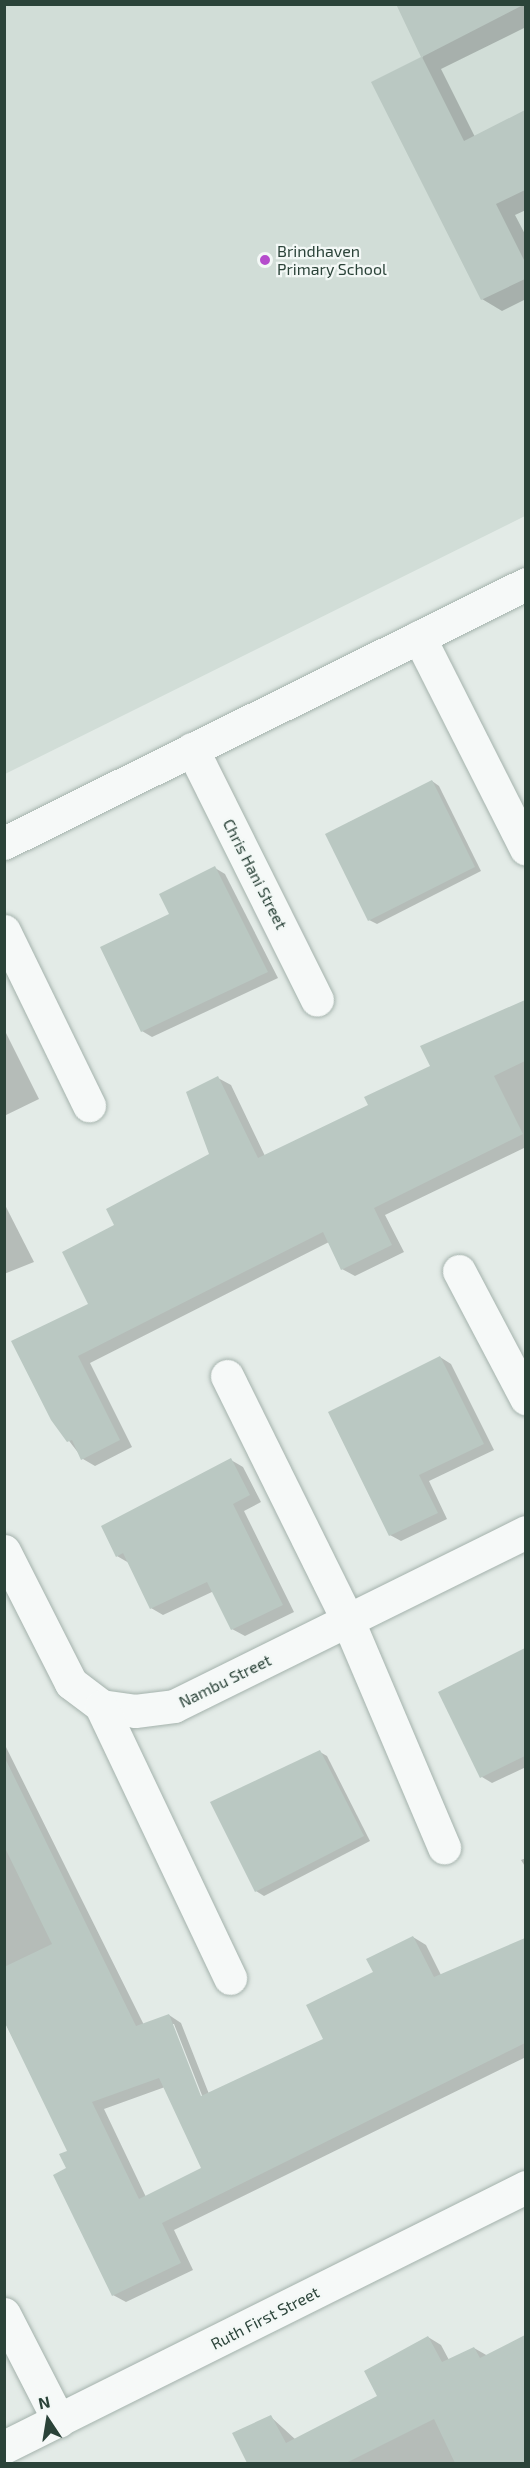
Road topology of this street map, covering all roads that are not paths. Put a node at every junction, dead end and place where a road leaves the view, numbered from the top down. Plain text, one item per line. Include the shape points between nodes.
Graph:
1 (525, 584) edge
2 (419, 637) junction
3 (192, 749) junction
4 (4, 843) edge
5 (525, 849) edge
6 (4, 931) edge
7 (317, 1000) dead end
8 (88, 1105) dead end
9 (459, 1271) dead end
10 (227, 1376) dead end
11 (525, 1398) edge
12 (525, 1532) edge
13 (4, 1551) edge
14 (348, 1621) junction
15 (101, 1706) junction
16 (444, 1847) dead end
17 (230, 1978) dead end
18 (525, 2187) edge
19 (4, 2314) edge
20 (58, 2421) junction
21 (4, 2447) edge

1 - 2 street
2 - 3 street
2 - 5 street
3 - 4 street
3 - 7 street, Chris Hani Street
6 - 8 street
9 - 11 street
10 - 14 street
12 - 14 street, Nambu Street
13 - 15 street, Nambu Street via 71,1683
14 - 15 street, Nambu Street via 174,1707 135,1711
14 - 16 street
15 - 17 street
18 - 20 street, Ruth First Street
19 - 20 street
20 - 21 street, Ruth First Street

